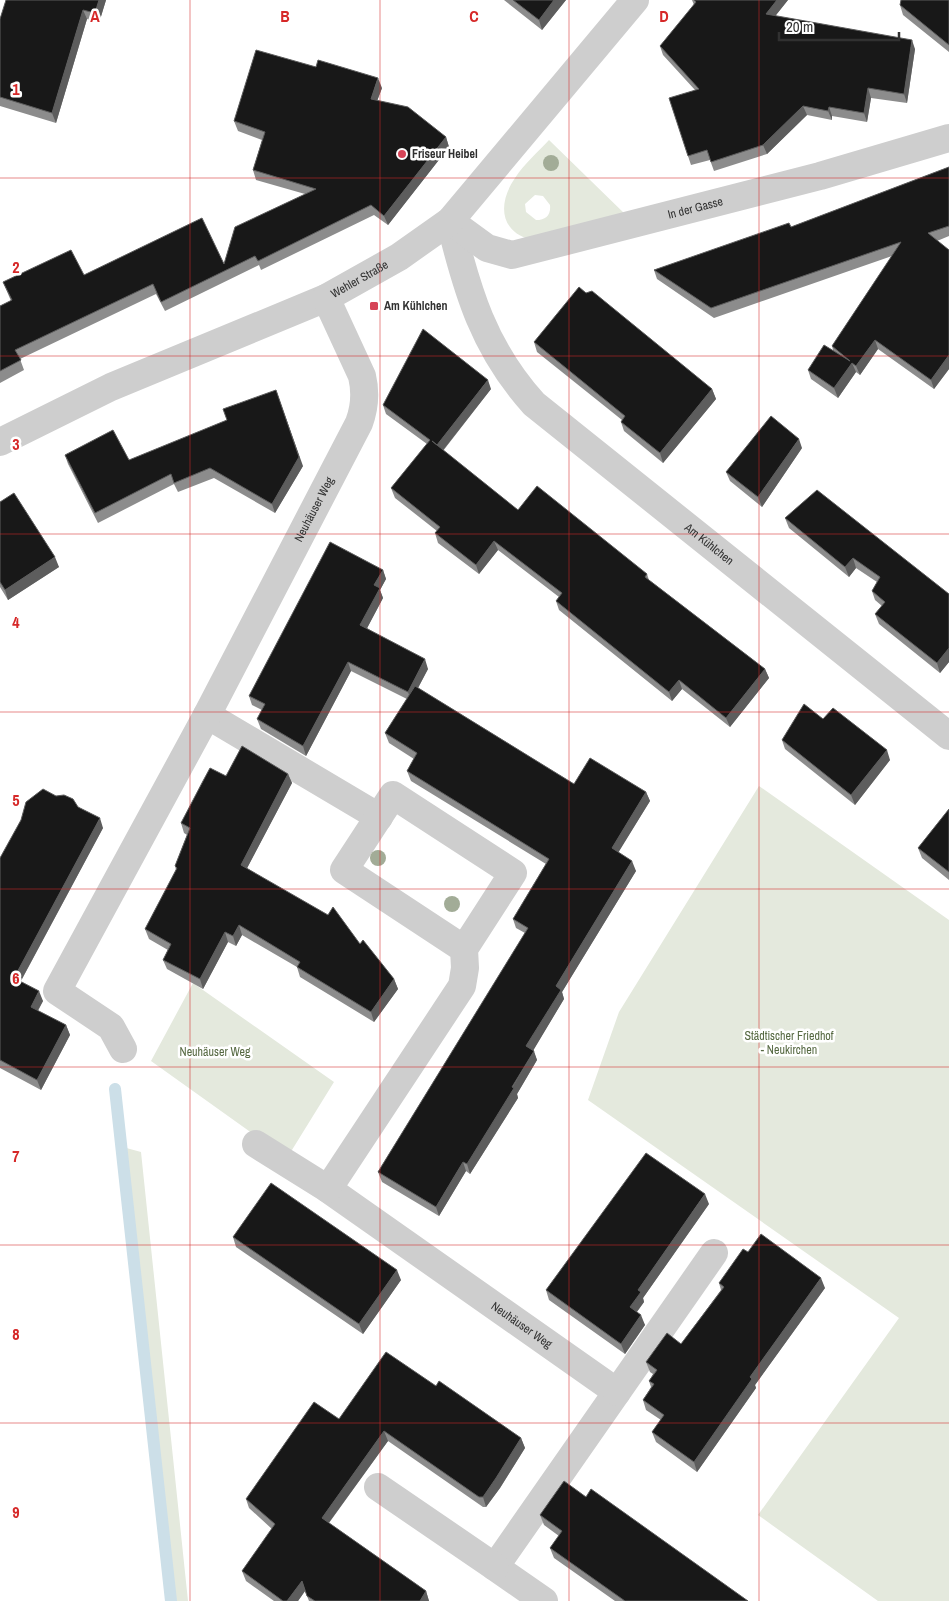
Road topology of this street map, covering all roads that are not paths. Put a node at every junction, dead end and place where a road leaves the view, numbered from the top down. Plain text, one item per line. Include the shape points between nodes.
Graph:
1 (635, 0) edge
2 (949, 138) edge
3 (450, 221) junction
4 (326, 298) junction
5 (0, 442) edge
6 (207, 715) junction
7 (949, 736) edge
8 (379, 817) junction
9 (464, 949) junction
10 (123, 1049) dead end
11 (256, 1144) dead end
12 (328, 1189) junction
13 (714, 1253) dead end
14 (617, 1392) junction
15 (378, 1487) dead end
16 (496, 1567) junction
17 (544, 1601) edge

1 - 3 street, Wehler Straße
2 - 3 street, In der Gasse via 820,176 512,255 487,248
3 - 4 street, Wehler Straße via 399,257
3 - 7 street, Am Kühlchen via 462,270 482,328 511,376 534,404
4 - 5 street, Wehler Straße via 112,387
4 - 6 street, Neuhäuser Weg via 362,376 365,389 363,412
6 - 8 street
6 - 10 street, Neuhäuser Weg via 57,991 111,1027
8 - 9 street via 344,870
8 - 9 street via 393,795 512,873
9 - 12 street via 462,986
11 - 12 street, Neuhäuser Weg
12 - 14 street, Neuhäuser Weg
13 - 14 street
14 - 16 street
15 - 16 street
16 - 17 street

